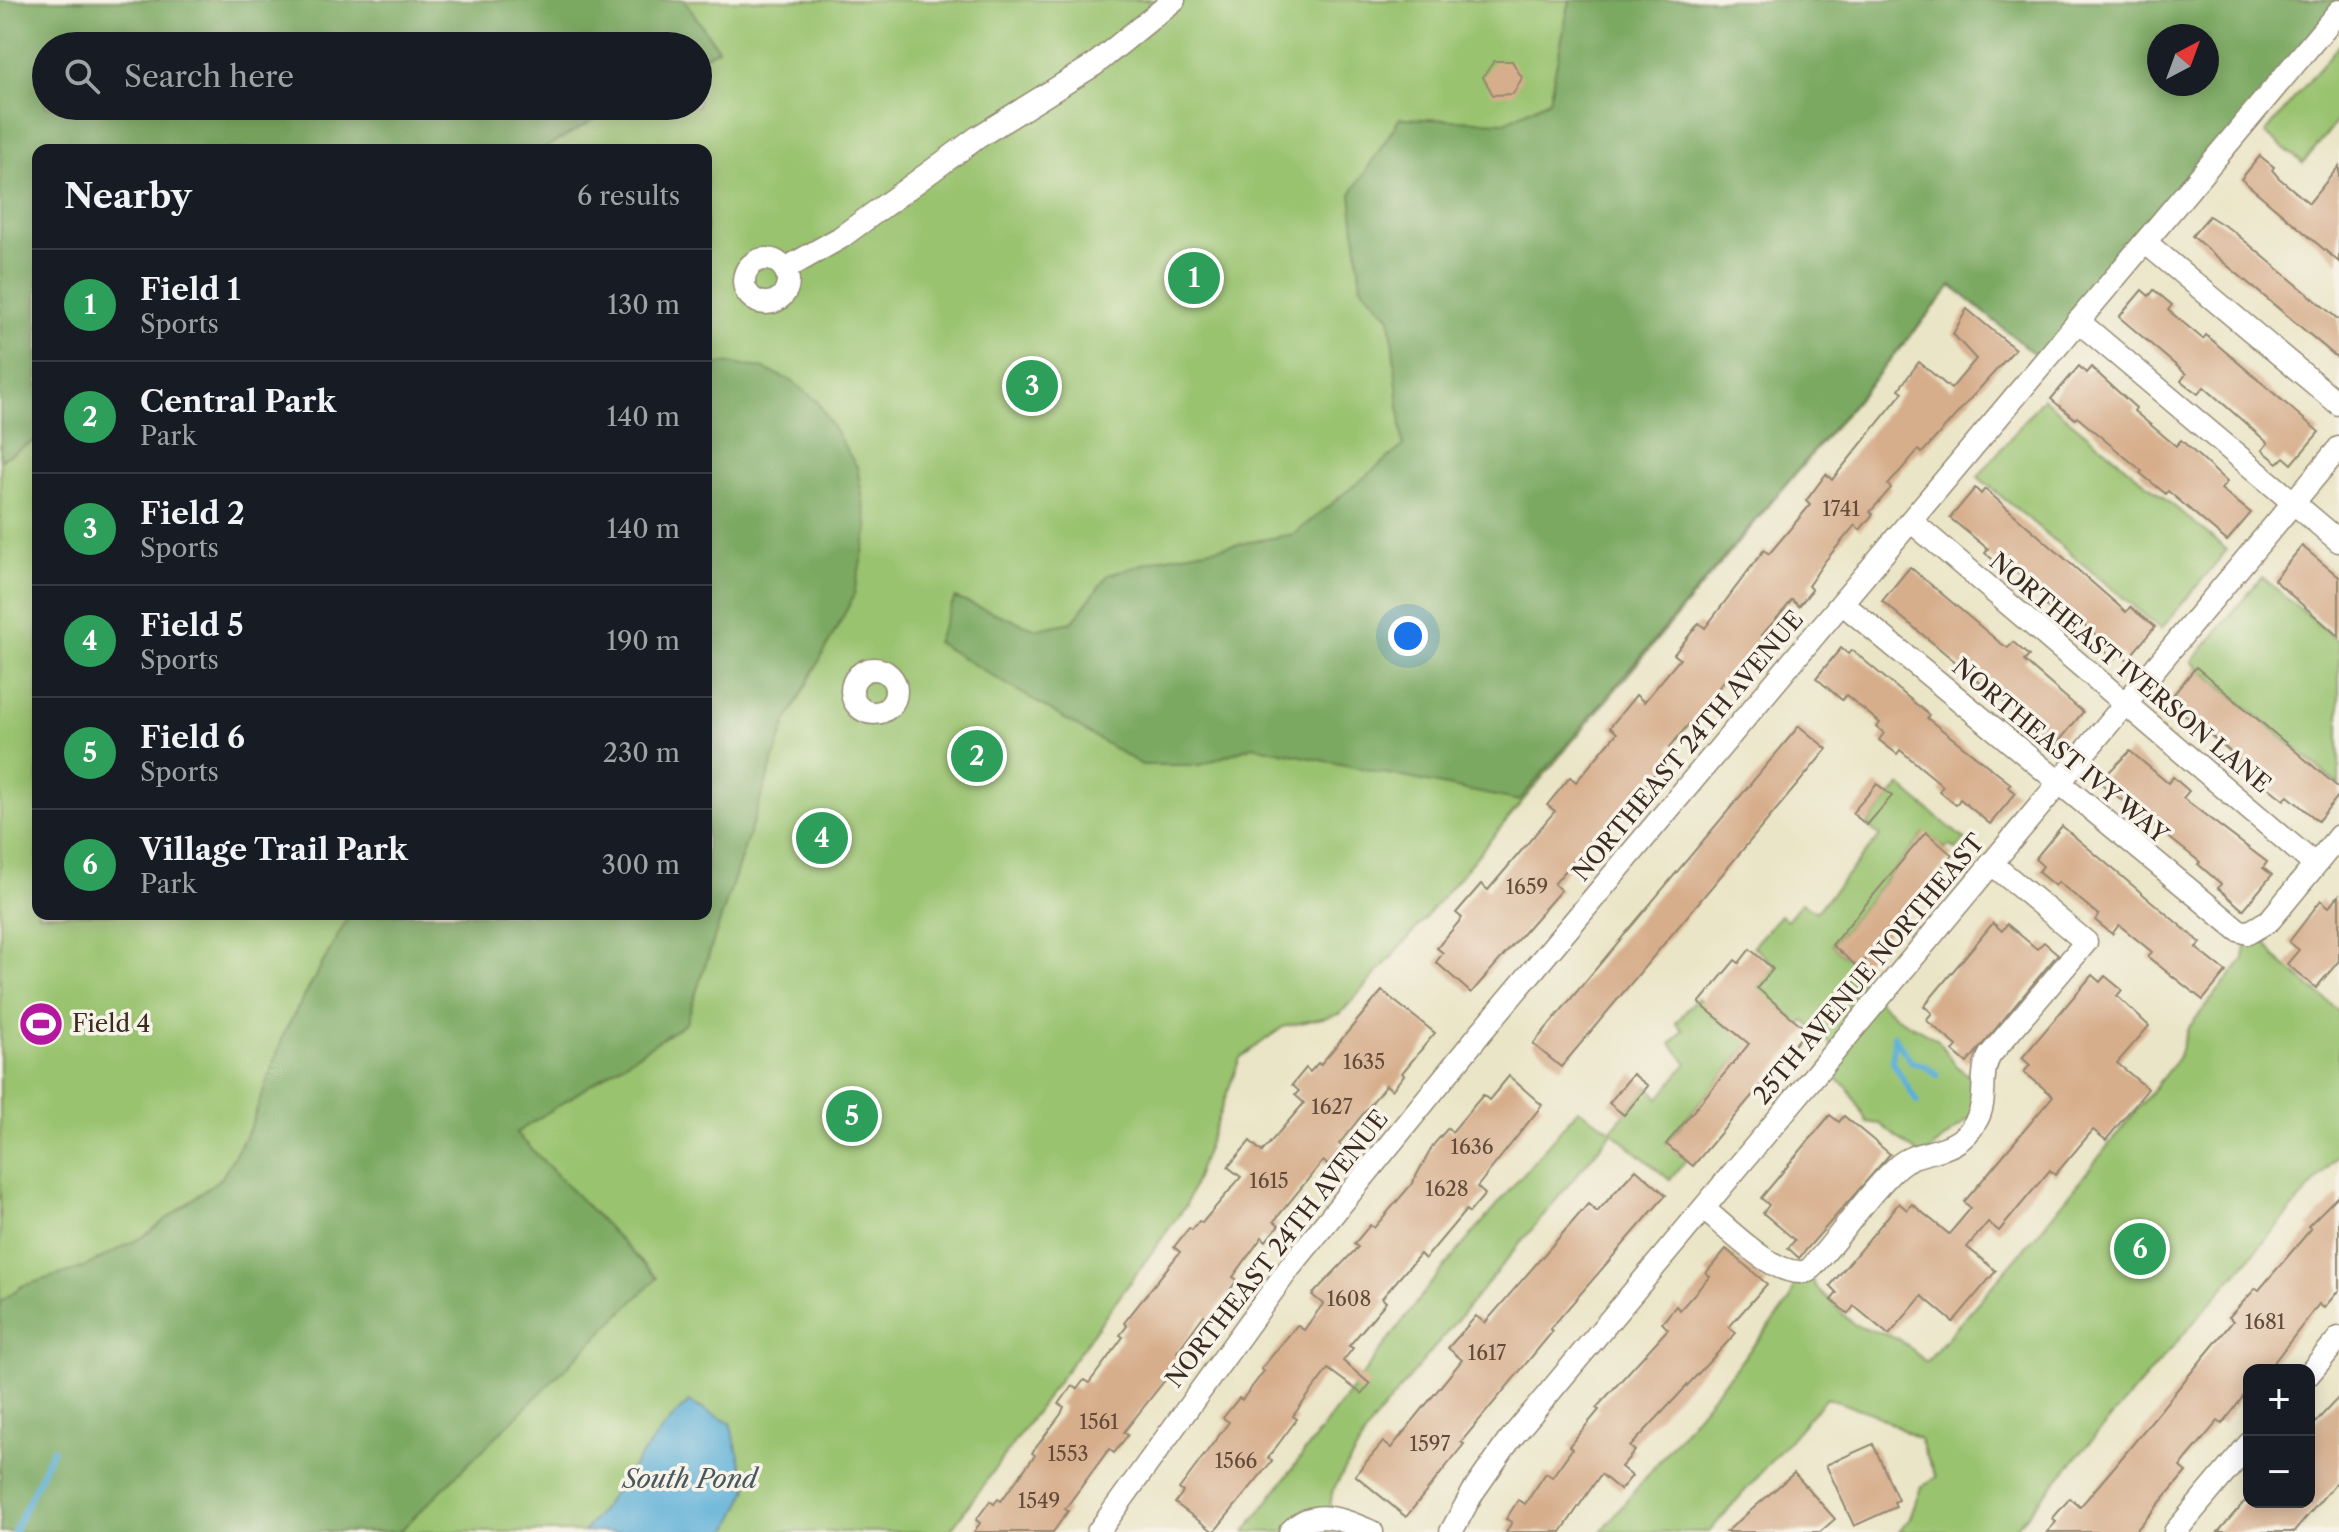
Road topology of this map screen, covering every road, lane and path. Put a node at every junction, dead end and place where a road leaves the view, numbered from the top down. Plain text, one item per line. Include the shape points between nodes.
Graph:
1 (1174, 0) edge
2 (2339, 11) edge
3 (2145, 242) junction
4 (785, 269) dead end
5 (2078, 321) junction
6 (2339, 404) edge
7 (2339, 448) edge
8 (2294, 503) junction
9 (1911, 521) junction
10 (2339, 541) edge
11 (1842, 603) junction
12 (2124, 702) junction
13 (2057, 783) junction
14 (2339, 836) edge
15 (1991, 863) junction
16 (2315, 865) junction
17 (1704, 1209) junction
18 (2339, 1338) edge
19 (2315, 1367) edge
20 (2243, 1451) edge
21 (1108, 1529) edge
22 (1290, 1532) edge
23 (1372, 1532) edge
24 (1451, 1532) edge
25 (2175, 1532) edge

1 - 4 street via 1094,65 978,137 840,238
2 - 3 street, NORTHEAST 24TH AVENUE
3 - 5 street, NORTHEAST 24TH AVENUE
3 - 6 street
5 - 8 street
5 - 9 street, NORTHEAST 24TH AVENUE
7 - 8 street, 25TH AVENUE NORTHEAST
8 - 10 street
8 - 12 street, 25TH AVENUE NORTHEAST
9 - 11 street, NORTHEAST 24TH AVENUE
9 - 12 street, NORTHEAST IVERSON LANE
11 - 13 street, NORTHEAST IVY WAY
11 - 21 street, NORTHEAST 24TH AVENUE via 1290,1267
12 - 13 street, 25TH AVENUE NORTHEAST
12 - 16 street, NORTHEAST IVERSON LANE
13 - 15 street, 25TH AVENUE NORTHEAST
13 - 16 street, NORTHEAST IVY WAY via 2227,924 2248,933 2270,920
14 - 16 street
15 - 17 street, 25TH AVENUE NORTHEAST
15 - 17 street via 2086,942 1985,1062 1986,1088 1976,1122 1948,1148 1898,1166 1808,1271 1797,1274 1775,1266
17 - 24 street, 25TH AVENUE NORTHEAST via 1508,1442
18 - 19 street
20 - 25 street
22 - 23 street via 1308,1518 1328,1516

